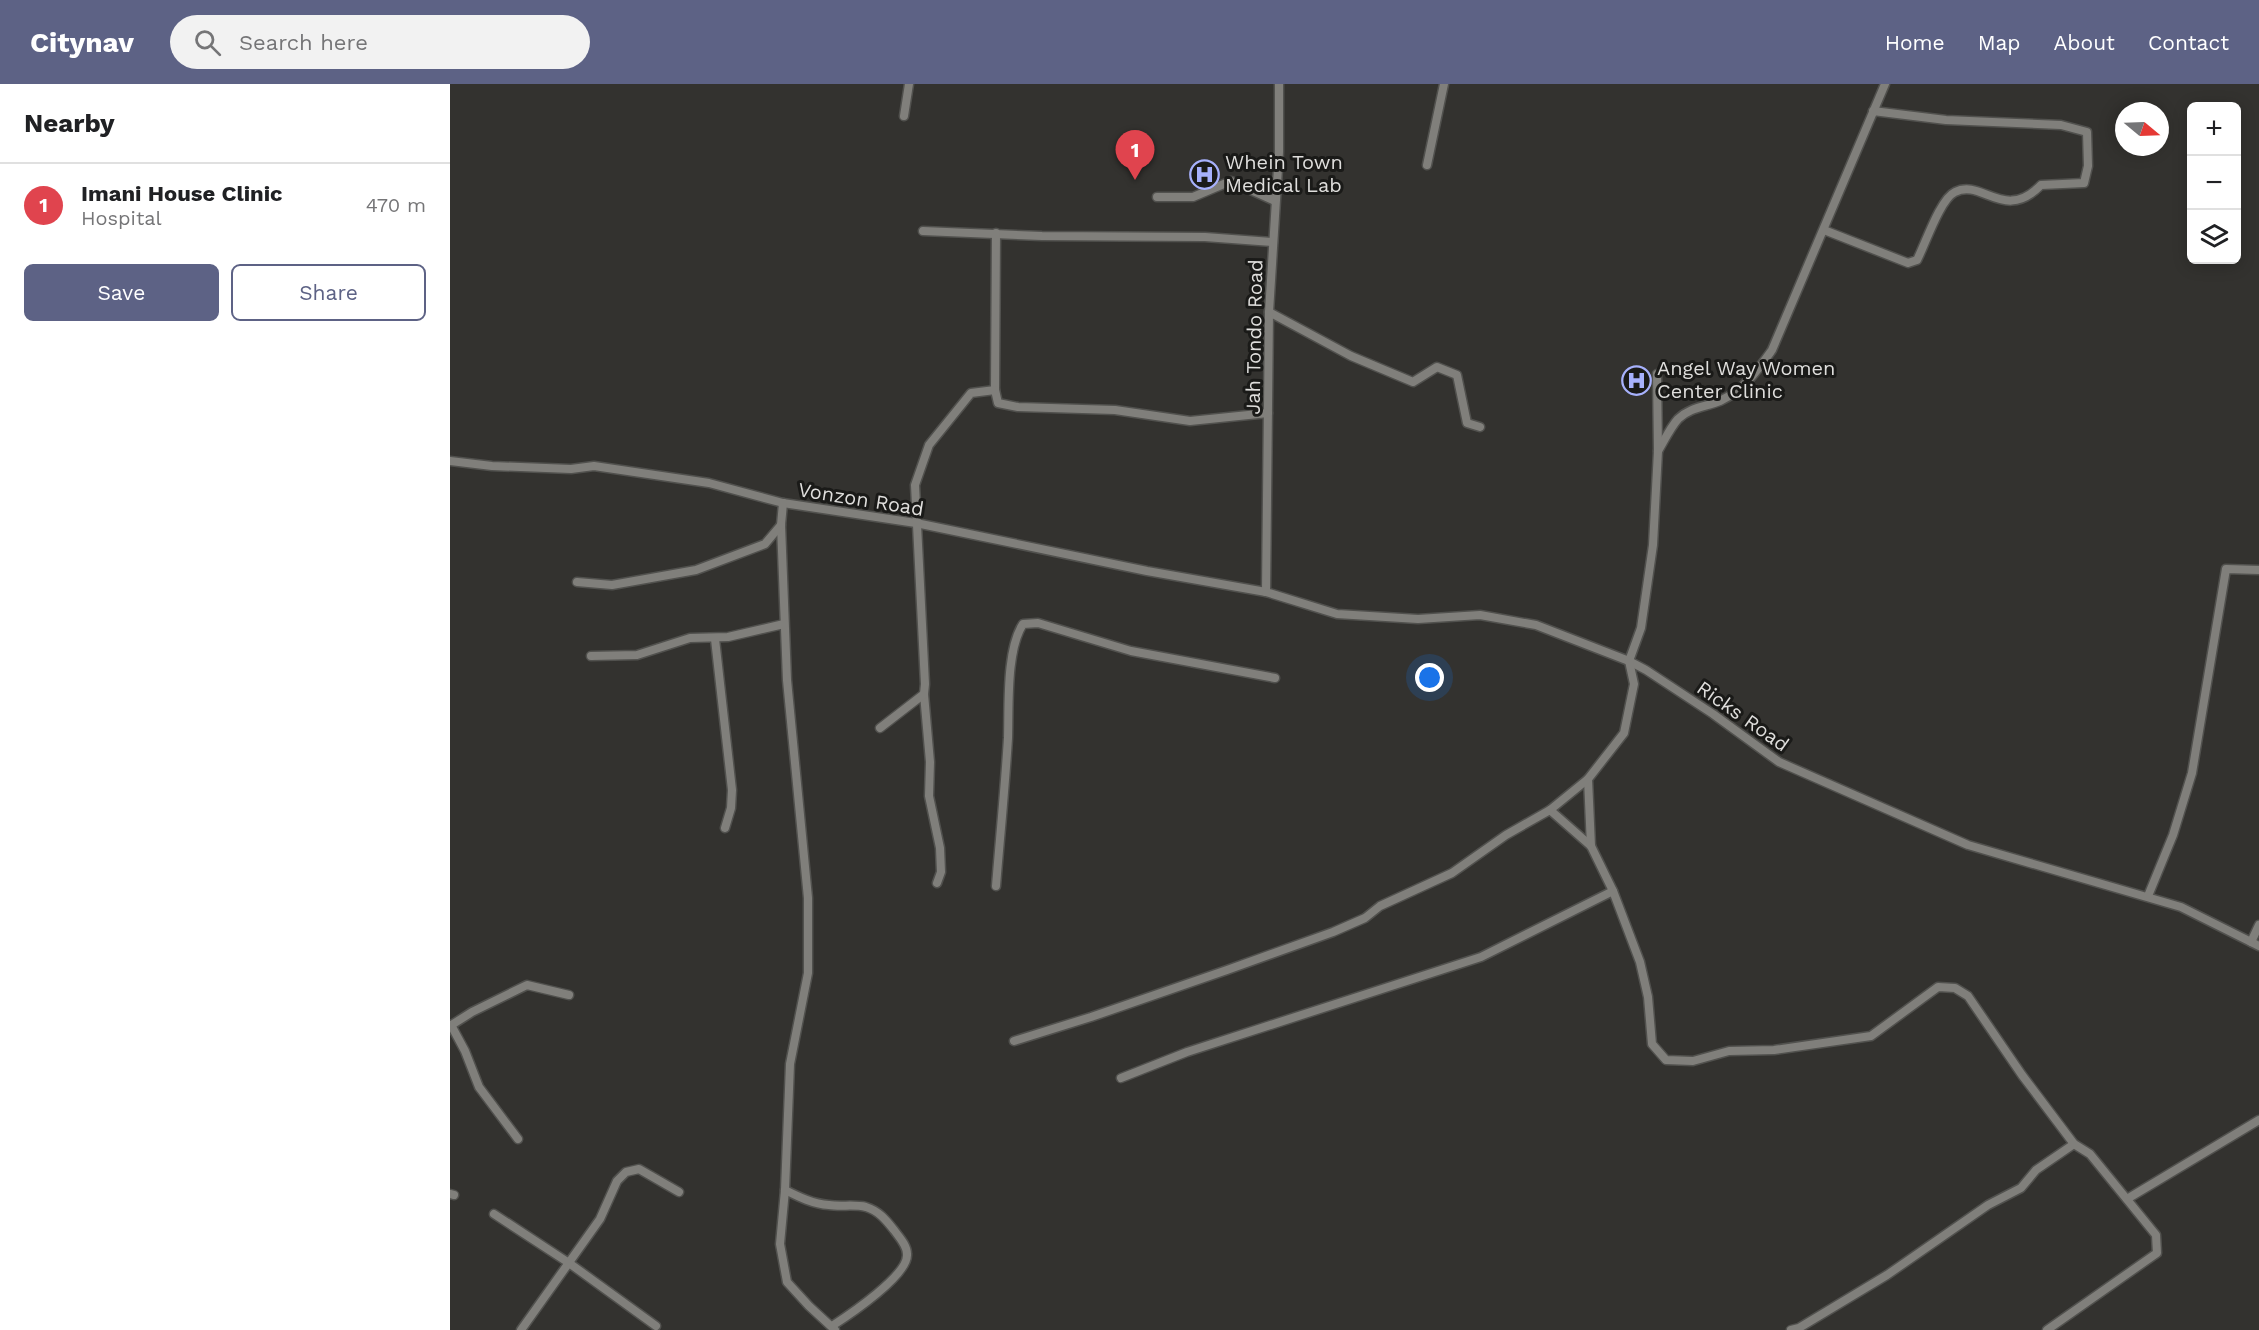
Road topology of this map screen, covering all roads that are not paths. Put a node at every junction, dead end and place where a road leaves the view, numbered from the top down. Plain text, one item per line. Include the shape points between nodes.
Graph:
1 (909, 84) edge
2 (1279, 84) edge
3 (1444, 84) edge
4 (1884, 84) edge
5 (1873, 111) junction
6 (904, 116) dead end
7 (1427, 165) dead end
8 (1157, 197) dead end
9 (1275, 201) junction
10 (1824, 230) junction
11 (923, 231) dead end
12 (996, 233) junction
13 (1273, 243) junction
14 (1269, 312) junction
15 (1657, 374) dead end
16 (995, 390) junction
17 (1268, 413) junction
18 (1480, 427) dead end
19 (1658, 451) junction
20 (450, 461) edge
21 (783, 503) junction
22 (916, 523) junction
23 (781, 525) junction
24 (2259, 570) edge
25 (577, 582) dead end
26 (1266, 592) junction
27 (784, 624) junction
28 (715, 639) junction
29 (591, 656) dead end
30 (1629, 661) junction
31 (1275, 678) dead end
32 (924, 694) junction
33 (880, 728) dead end
34 (1588, 779) junction
35 (1550, 810) junction
36 (725, 828) dead end
37 (1591, 846) junction
38 (937, 884) dead end
39 (996, 886) dead end
40 (1613, 891) junction
41 (2148, 897) junction
42 (2259, 926) edge
43 (2255, 944) edge
44 (569, 995) dead end
45 (450, 1026) edge
46 (1014, 1041) dead end
47 (1121, 1078) dead end
48 (2259, 1120) edge
49 (518, 1138) dead end
50 (2074, 1144) junction
51 (785, 1190) junction
52 (679, 1192) dead end
53 (2127, 1199) junction
54 (494, 1214) dead end
55 (569, 1263) junction
56 (656, 1326) dead end
57 (835, 1329) edge
58 (522, 1330) edge
59 (1791, 1330) edge
60 (2047, 1330) edge

1 - 6 street
2 - 9 street, Jah Tondo Road via 1280,152
3 - 7 street
4 - 5 street
5 - 10 street
5 - 10 street via 1947,120 2061,125 2087,132 2084,183 2041,185 2030,196 2008,202 1969,190 1955,192 1943,204 1917,260 1908,263
8 - 9 street via 1192,197 1231,181
9 - 13 street, Jah Tondo Road
10 - 19 street via 1772,350 1754,376 1718,402 1698,406 1678,419
11 - 12 street
12 - 13 street via 1204,237
12 - 16 street
13 - 14 street, Jah Tondo Road
14 - 17 street, Jah Tondo Road
14 - 18 street via 1352,356 1413,382 1437,367 1457,375 1467,423
15 - 19 street
16 - 17 street via 998,403 1018,407 1115,410 1190,422
16 - 22 street via 971,393 929,445 915,485
17 - 26 street, Jah Tondo Road
19 - 30 street via 1645,607
20 - 21 street, Vonzon Road via 571,469 594,466 709,483
21 - 22 street, Vonzon Road
21 - 23 street
22 - 26 street, Vonzon Road
22 - 32 street
23 - 25 street via 765,544 696,570 612,585
23 - 27 street
24 - 41 street via 2226,570 2192,773 2173,836
26 - 30 street, Ricks Road via 1337,614 1418,619 1480,615 1536,626
27 - 28 street
27 - 51 street via 808,898 808,972 790,1064
28 - 29 street via 690,638 637,655
28 - 36 street via 732,790
30 - 34 street via 1634,684 1624,734
30 - 41 street, Ricks Road via 1779,762 1968,845
31 - 39 street via 1131,651 1038,623 1023,624 1011,668
32 - 33 street
32 - 38 street via 929,796 940,848
34 - 35 street
34 - 37 street
35 - 37 street
35 - 46 street via 1452,873 1333,932
37 - 40 street
40 - 47 street via 1482,957 1187,1052
40 - 50 street via 1640,962 1652,1044 1666,1060 1693,1061 1729,1051 1774,1050 1871,1036 1938,987 1955,988 1968,996
41 - 43 street, Ricks Road via 2181,908
42 - 43 street
44 - 45 street via 527,985
45 - 49 street via 480,1087
48 - 53 street
50 - 53 street via 2090,1154
50 - 59 street via 2036,1170 2021,1188 1989,1205 1887,1275
51 - 57 street via 780,1244 787,1282
51 - 57 street via 807,1201 874,1210 885,1218 908,1252 903,1267
52 - 55 street via 639,1169 626,1172
53 - 60 street via 2156,1235 2157,1253
54 - 55 street
55 - 56 street
55 - 58 street

